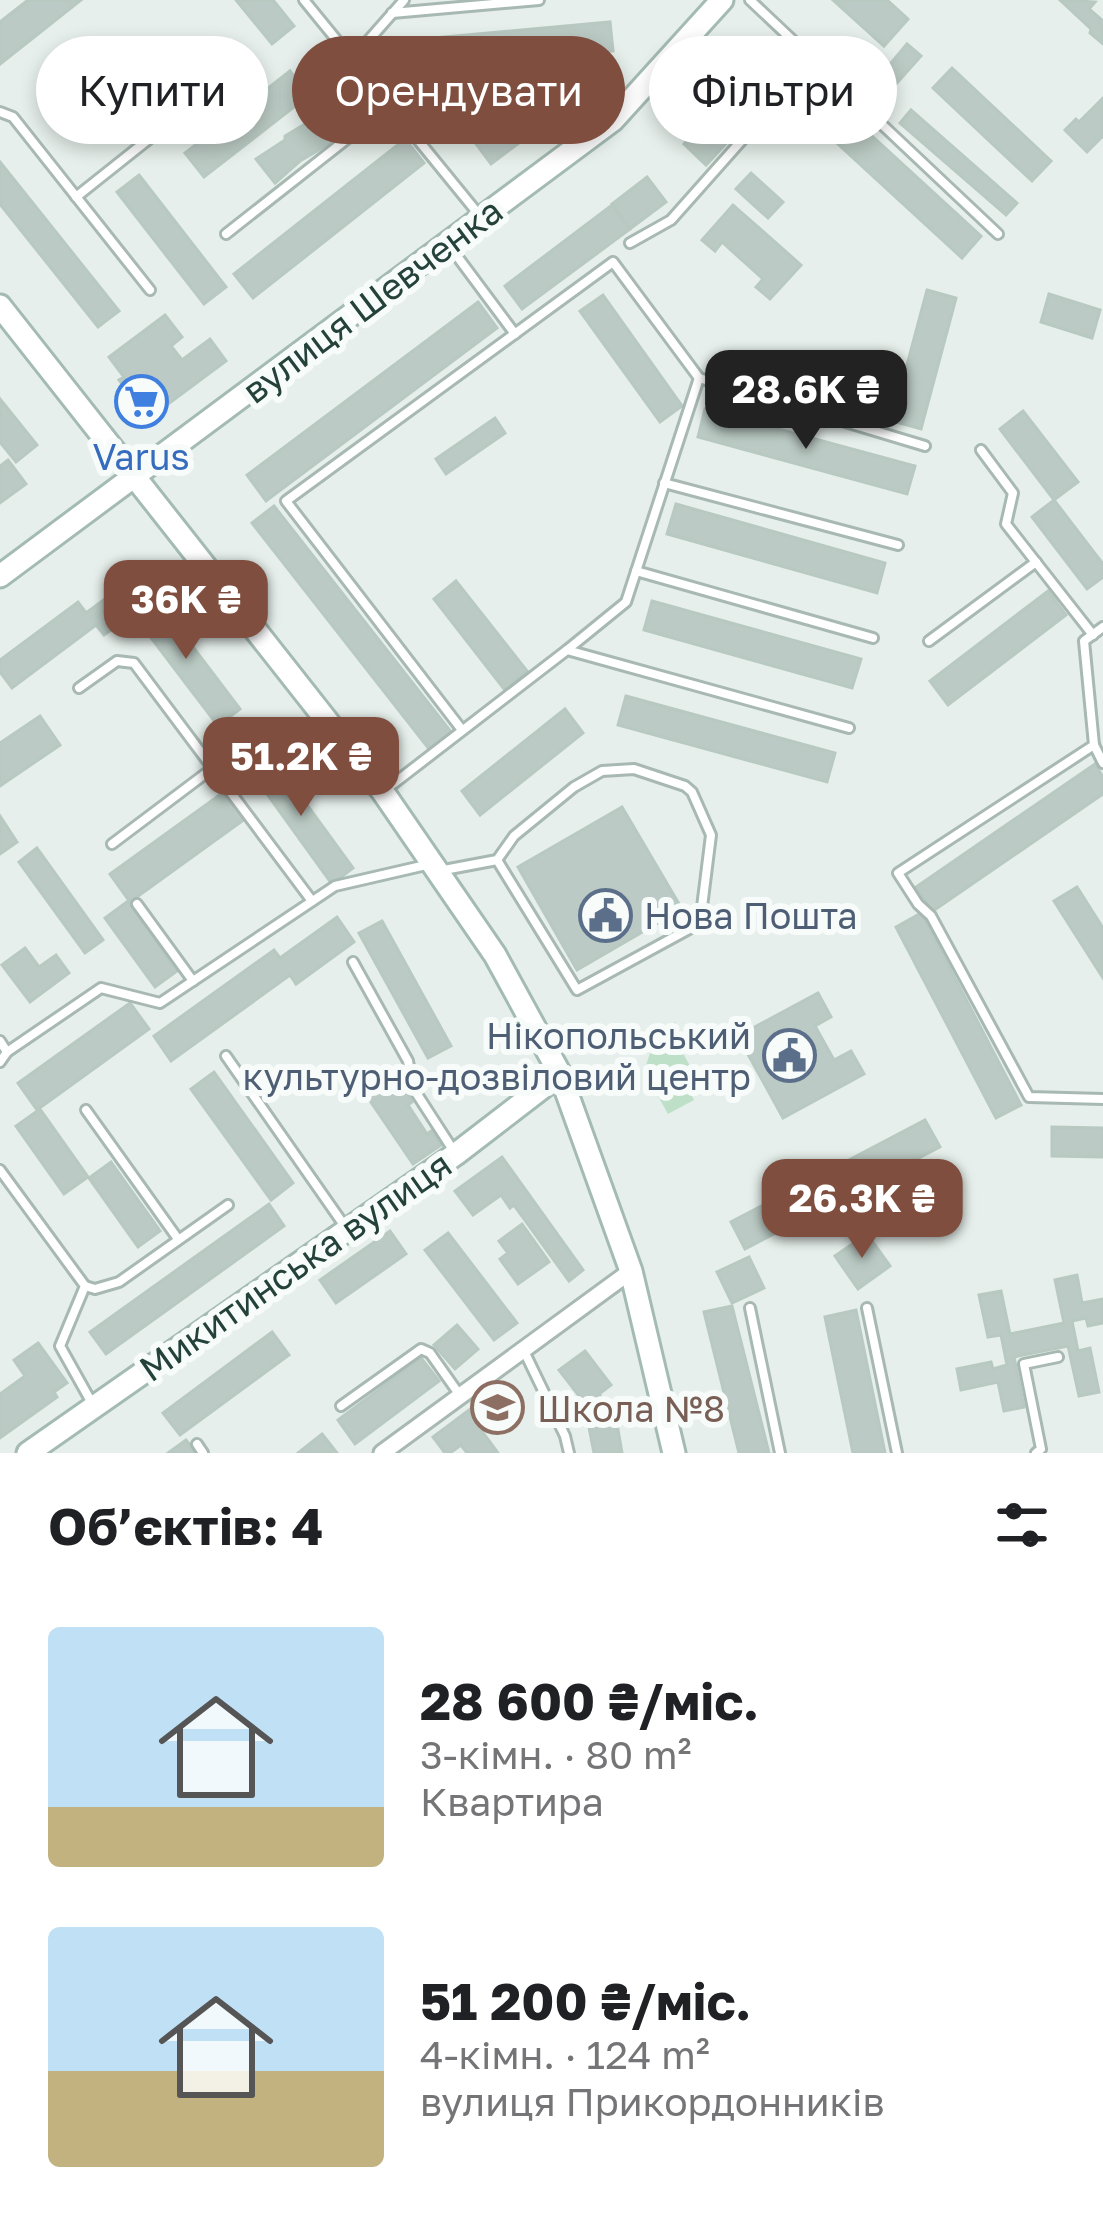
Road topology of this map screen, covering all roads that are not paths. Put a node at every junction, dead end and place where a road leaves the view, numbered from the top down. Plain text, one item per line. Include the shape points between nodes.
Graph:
1 (304, 0) edge
2 (404, 0) edge
3 (539, 0) edge
4 (722, 0) edge
5 (750, 0) edge
6 (392, 13) junction
7 (333, 36) edge
8 (372, 36) edge
9 (788, 36) edge
10 (0, 112) edge
11 (897, 138) edge
12 (142, 144) edge
13 (340, 144) edge
14 (422, 144) edge
15 (739, 144) edge
16 (76, 197) junction
17 (481, 217) junction
18 (226, 234) dead end
19 (998, 234) dead end
20 (447, 242) junction
21 (630, 243) dead end
22 (150, 290) dead end
23 (0, 306) edge
24 (515, 334) junction
25 (699, 378) junction
26 (925, 446) dead end
27 (981, 449) dead end
28 (136, 476) junction
29 (664, 483) junction
30 (898, 545) dead end
31 (1036, 562) junction
32 (636, 571) junction
33 (0, 576) edge
34 (1103, 627) edge
35 (1093, 635) junction
36 (873, 638) dead end
37 (929, 641) dead end
38 (567, 650) junction
39 (79, 688) dead end
40 (849, 728) dead end
41 (462, 730) junction
42 (1094, 745) junction
43 (1103, 763) edge
44 (213, 768) junction
45 (382, 792) junction
46 (112, 844) dead end
47 (497, 860) junction
48 (434, 867) junction
49 (313, 901) junction
50 (137, 904) dead end
51 (353, 962) dead end
52 (193, 981) junction
53 (0, 1041) edge
54 (8, 1052) junction
55 (226, 1056) dead end
56 (0, 1063) edge
57 (560, 1074) junction
58 (1103, 1099) edge
59 (86, 1110) dead end
60 (456, 1154) junction
61 (0, 1170) edge
62 (227, 1205) dead end
63 (347, 1230) junction
64 (178, 1239) junction
65 (631, 1270) junction
66 (85, 1286) junction
67 (751, 1308) dead end
68 (867, 1308) dead end
69 (523, 1350) junction
70 (1058, 1357) dead end
71 (460, 1395) junction
72 (94, 1406) junction
73 (341, 1406) dead end
74 (28, 1453) edge
75 (382, 1453) edge
76 (568, 1453) edge
77 (674, 1453) edge
78 (780, 1453) edge
79 (897, 1453) edge
80 (1036, 1453) edge

1 - 7 lane
2 - 6 lane
3 - 6 lane
4 - 17 street, вулиця Шевченка via 613,120
5 - 9 lane
6 - 8 lane
10 - 16 lane via 13,117
11 - 19 lane
12 - 16 lane
13 - 18 lane
14 - 17 lane
15 - 21 lane via 671,220
16 - 22 lane
17 - 20 street, вулиця Шевченка
20 - 24 lane
20 - 28 street, вулиця Шевченка
23 - 28 street
24 - 25 lane via 613,262
24 - 41 lane via 286,501
25 - 26 lane
25 - 29 lane
27 - 31 lane via 1013,493 1006,524
28 - 33 street, вулиця Шевченка
28 - 45 street
29 - 30 lane
29 - 32 lane
31 - 35 lane
31 - 37 lane
32 - 36 lane
32 - 38 lane via 626,602
34 - 35 lane
35 - 42 lane via 1084,641
38 - 40 lane
38 - 41 lane
39 - 44 lane via 117,661 134,663
41 - 45 lane
42 - 43 lane
42 - 58 lane via 898,873 932,916 1029,1097
44 - 46 lane
44 - 49 lane
45 - 48 street
47 - 47 lane via 577,990 700,923 711,835 685,786 634,769 602,771 514,836
47 - 48 lane
48 - 49 lane via 335,886
48 - 57 street via 495,955
49 - 52 lane
50 - 52 lane
51 - 60 lane via 408,1061 413,1088
52 - 54 lane via 160,1003 101,988
53 - 54 lane
54 - 56 lane
55 - 63 lane
57 - 60 street, Микитинська вулиця
57 - 65 street
59 - 64 lane
60 - 63 street, Микитинська вулиця
61 - 66 lane
62 - 64 lane
63 - 72 street, Микитинська вулиця
64 - 66 lane via 119,1282
65 - 69 street
65 - 77 street
66 - 72 lane via 59,1346
67 - 78 lane
68 - 79 lane
69 - 71 street
69 - 76 lane
70 - 80 lane via 1024,1364
71 - 73 lane via 421,1348
71 - 75 street
72 - 74 street, Микитинська вулиця

